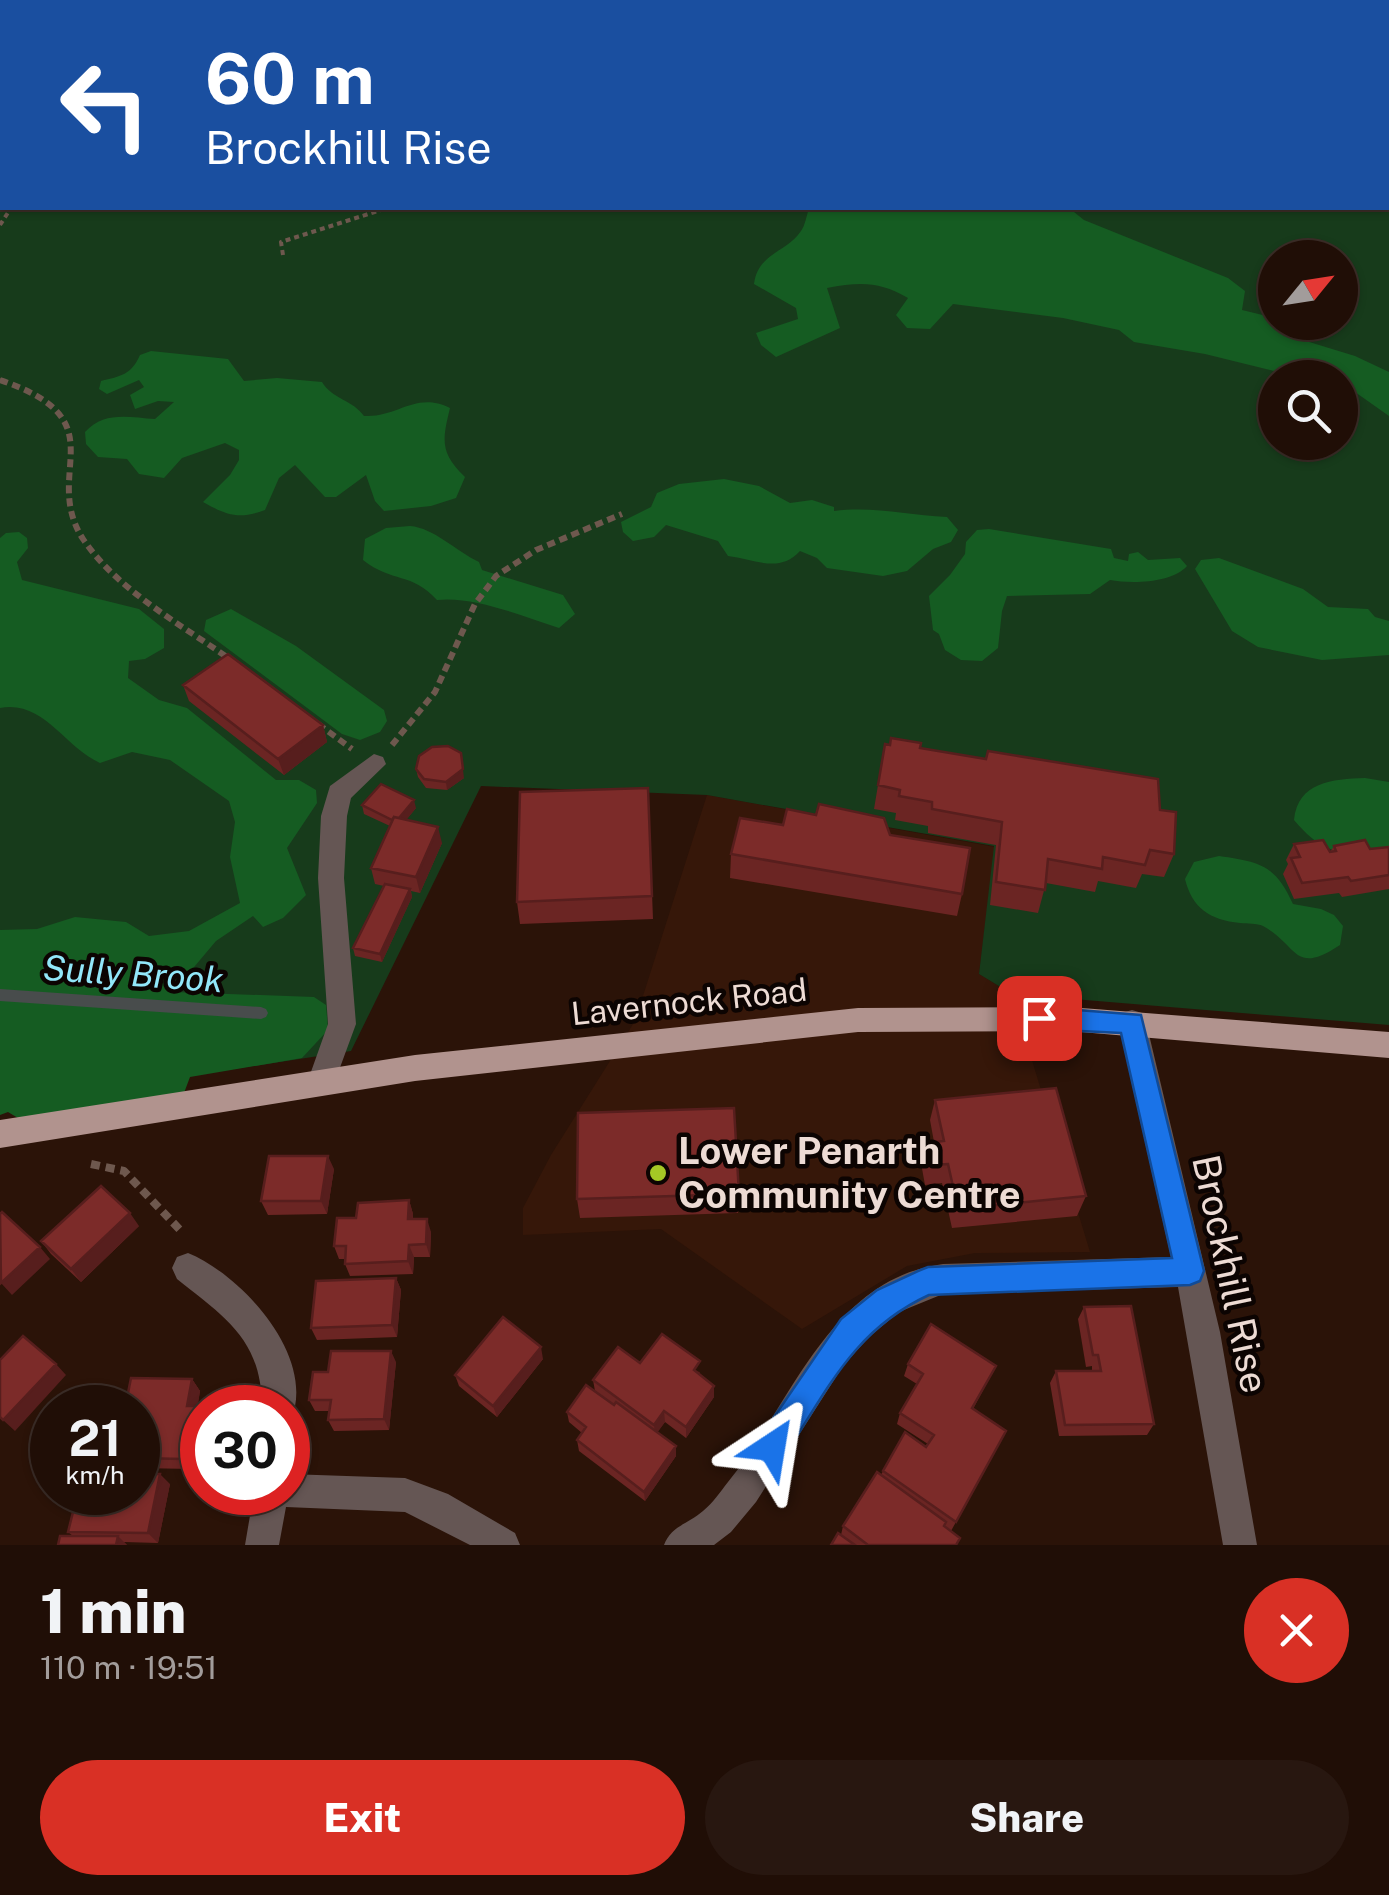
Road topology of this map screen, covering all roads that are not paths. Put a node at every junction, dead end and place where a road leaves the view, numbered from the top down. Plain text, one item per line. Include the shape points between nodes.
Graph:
1 (374, 764) road end
2 (1132, 1022) junction
3 (1389, 1045) edge
4 (322, 1083) junction
5 (0, 1134) edge
6 (188, 1268) road end
7 (1190, 1271) junction
8 (280, 1385) edge
9 (310, 1492) edge
10 (268, 1515) edge
11 (262, 1545) edge
12 (503, 1545) edge
13 (681, 1545) edge
14 (1240, 1545) edge

1 - 4 street via 340,793 334,816 331,878 342,1024
2 - 3 main road, Lavernock Road
2 - 4 main road, Lavernock Road via 1008,1016 858,1020
2 - 7 street, Brockhill Rise
4 - 5 main road, Lavernock Road
6 - 8 street via 254,1322 273,1352
7 - 13 street via 928,1281 887,1300 832,1353 716,1522
7 - 14 street, Brockhill Rise
9 - 12 street via 405,1496
10 - 11 street

